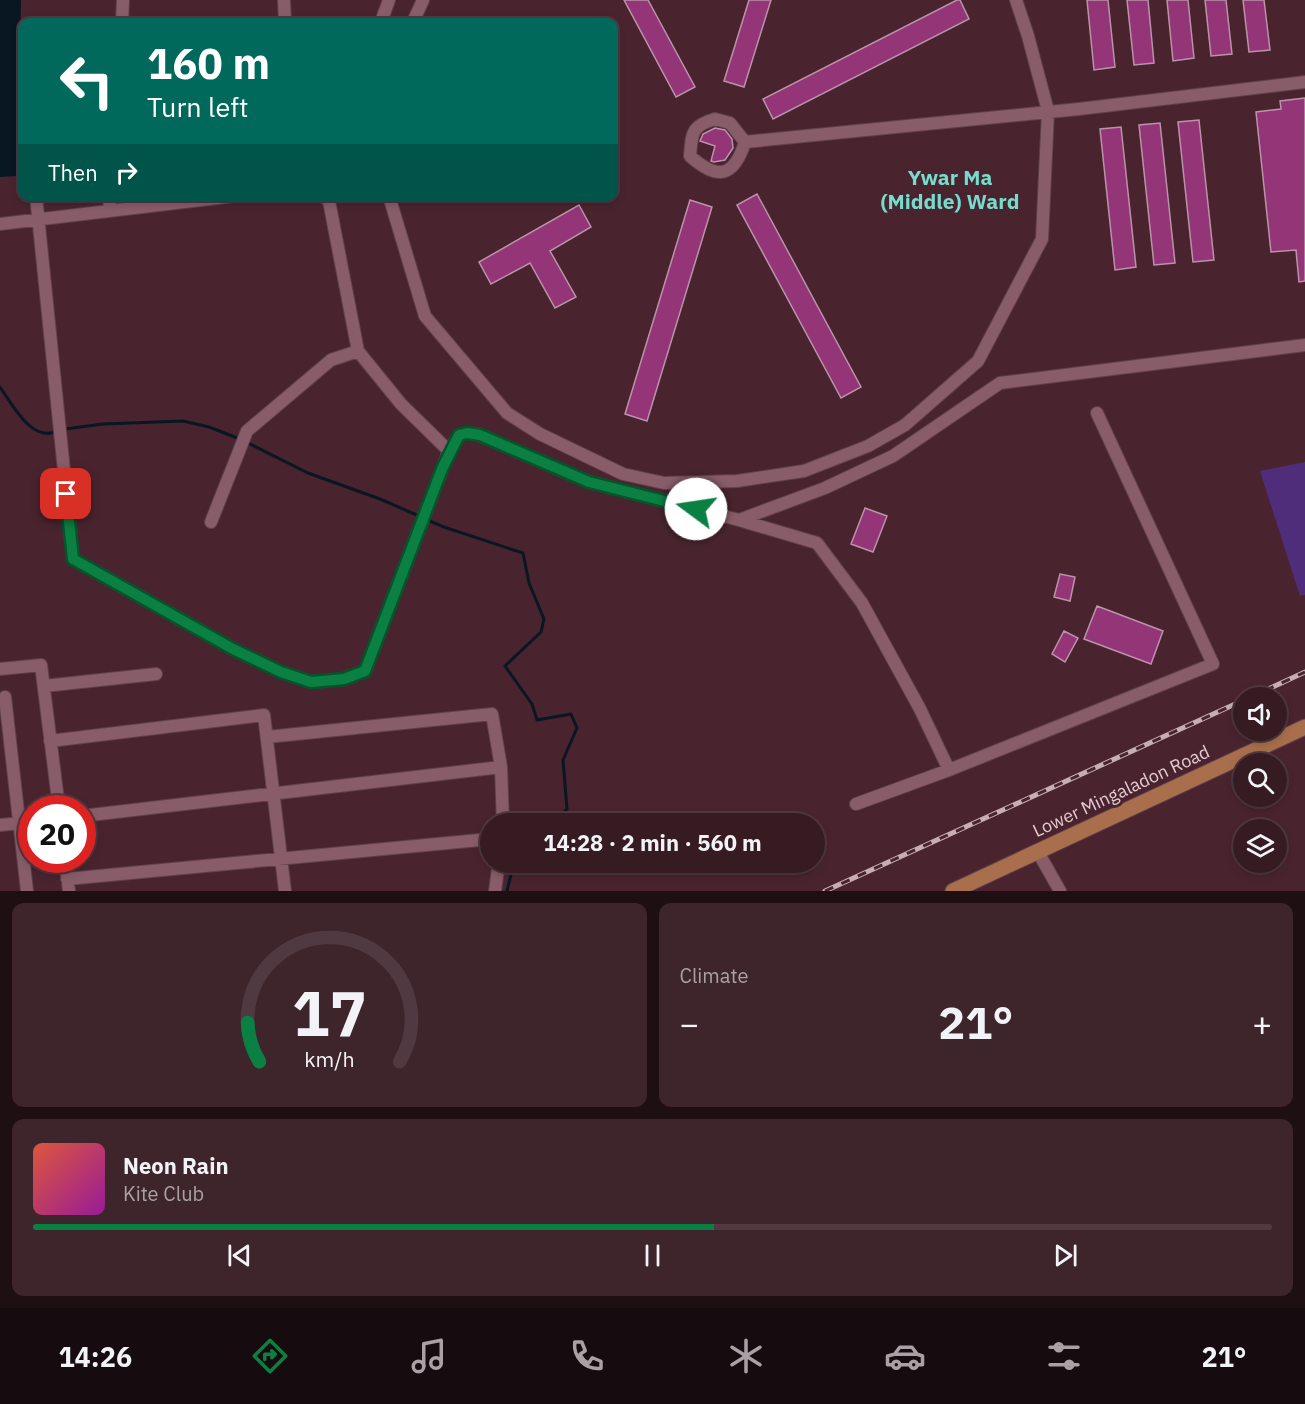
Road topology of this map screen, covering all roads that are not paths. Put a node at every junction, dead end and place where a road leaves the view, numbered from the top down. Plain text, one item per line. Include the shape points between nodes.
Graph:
1 (123, 0) edge
2 (284, 0) edge
3 (389, 0) edge
4 (423, 0) edge
5 (1016, 0) edge
6 (122, 18) edge
7 (285, 18) edge
8 (382, 18) edge
9 (415, 18) edge
10 (1305, 82) edge
11 (1048, 111) junction
12 (745, 142) junction
13 (36, 201) edge
14 (110, 201) edge
15 (155, 201) edge
16 (328, 201) edge
17 (390, 201) edge
18 (109, 212) junction
19 (37, 220) junction
20 (0, 225) edge
21 (1305, 345) edge
22 (358, 351) junction
23 (1097, 412) dead end
24 (449, 451) junction
25 (739, 520) junction
26 (211, 522) dead end
27 (0, 669) edge
28 (156, 674) dead end
29 (44, 686) junction
30 (5, 697) dead end
31 (1305, 727) edge
32 (267, 737) junction
33 (50, 741) junction
34 (501, 767) junction
35 (949, 770) junction
36 (274, 794) junction
37 (21, 795) edge
38 (57, 795) edge
39 (856, 804) dead end
40 (503, 813) edge
41 (96, 814) edge
42 (18, 823) edge
43 (0, 825) edge
44 (480, 840) edge
45 (1038, 852) junction
46 (281, 859) junction
47 (27, 873) edge
48 (498, 873) edge
49 (68, 885) edge
50 (27, 891) edge
51 (285, 891) edge
52 (495, 891) edge
53 (953, 891) edge
54 (1060, 891) edge

1 - 6 street
2 - 7 street
3 - 8 street
4 - 9 street
5 - 11 street
10 - 11 street
11 - 12 street
11 - 17 street via 1042,239 978,361 905,425 868,446 804,471 737,481 664,483 623,474 540,434 507,413 425,316
12 - 12 street via 730,123 715,119 701,123 692,135 690,156 702,167 721,173 734,167
13 - 19 street
14 - 18 street
15 - 18 street
16 - 22 street
18 - 19 street
19 - 20 street
19 - 24 street via 73,559 203,632 281,672 311,682 344,679 365,671
21 - 25 street via 1000,384 893,456 825,488
22 - 24 street via 401,404
22 - 26 street via 331,360 247,431
23 - 35 street via 1213,664
24 - 25 street via 459,435 480,435 589,482
25 - 35 street via 817,543 862,603
27 - 29 street via 41,665
28 - 29 street
29 - 33 street
30 - 37 street
31 - 45 main road, Lower Mingaladon Road
32 - 33 street via 264,715
32 - 34 street via 492,714
32 - 36 street
33 - 38 street
34 - 36 street
34 - 40 street
35 - 39 street
36 - 41 street
36 - 46 street
42 - 43 street
44 - 46 street
45 - 53 main road, Lower Mingaladon Road
45 - 54 street
46 - 49 street
46 - 51 street
47 - 50 street
48 - 52 street

